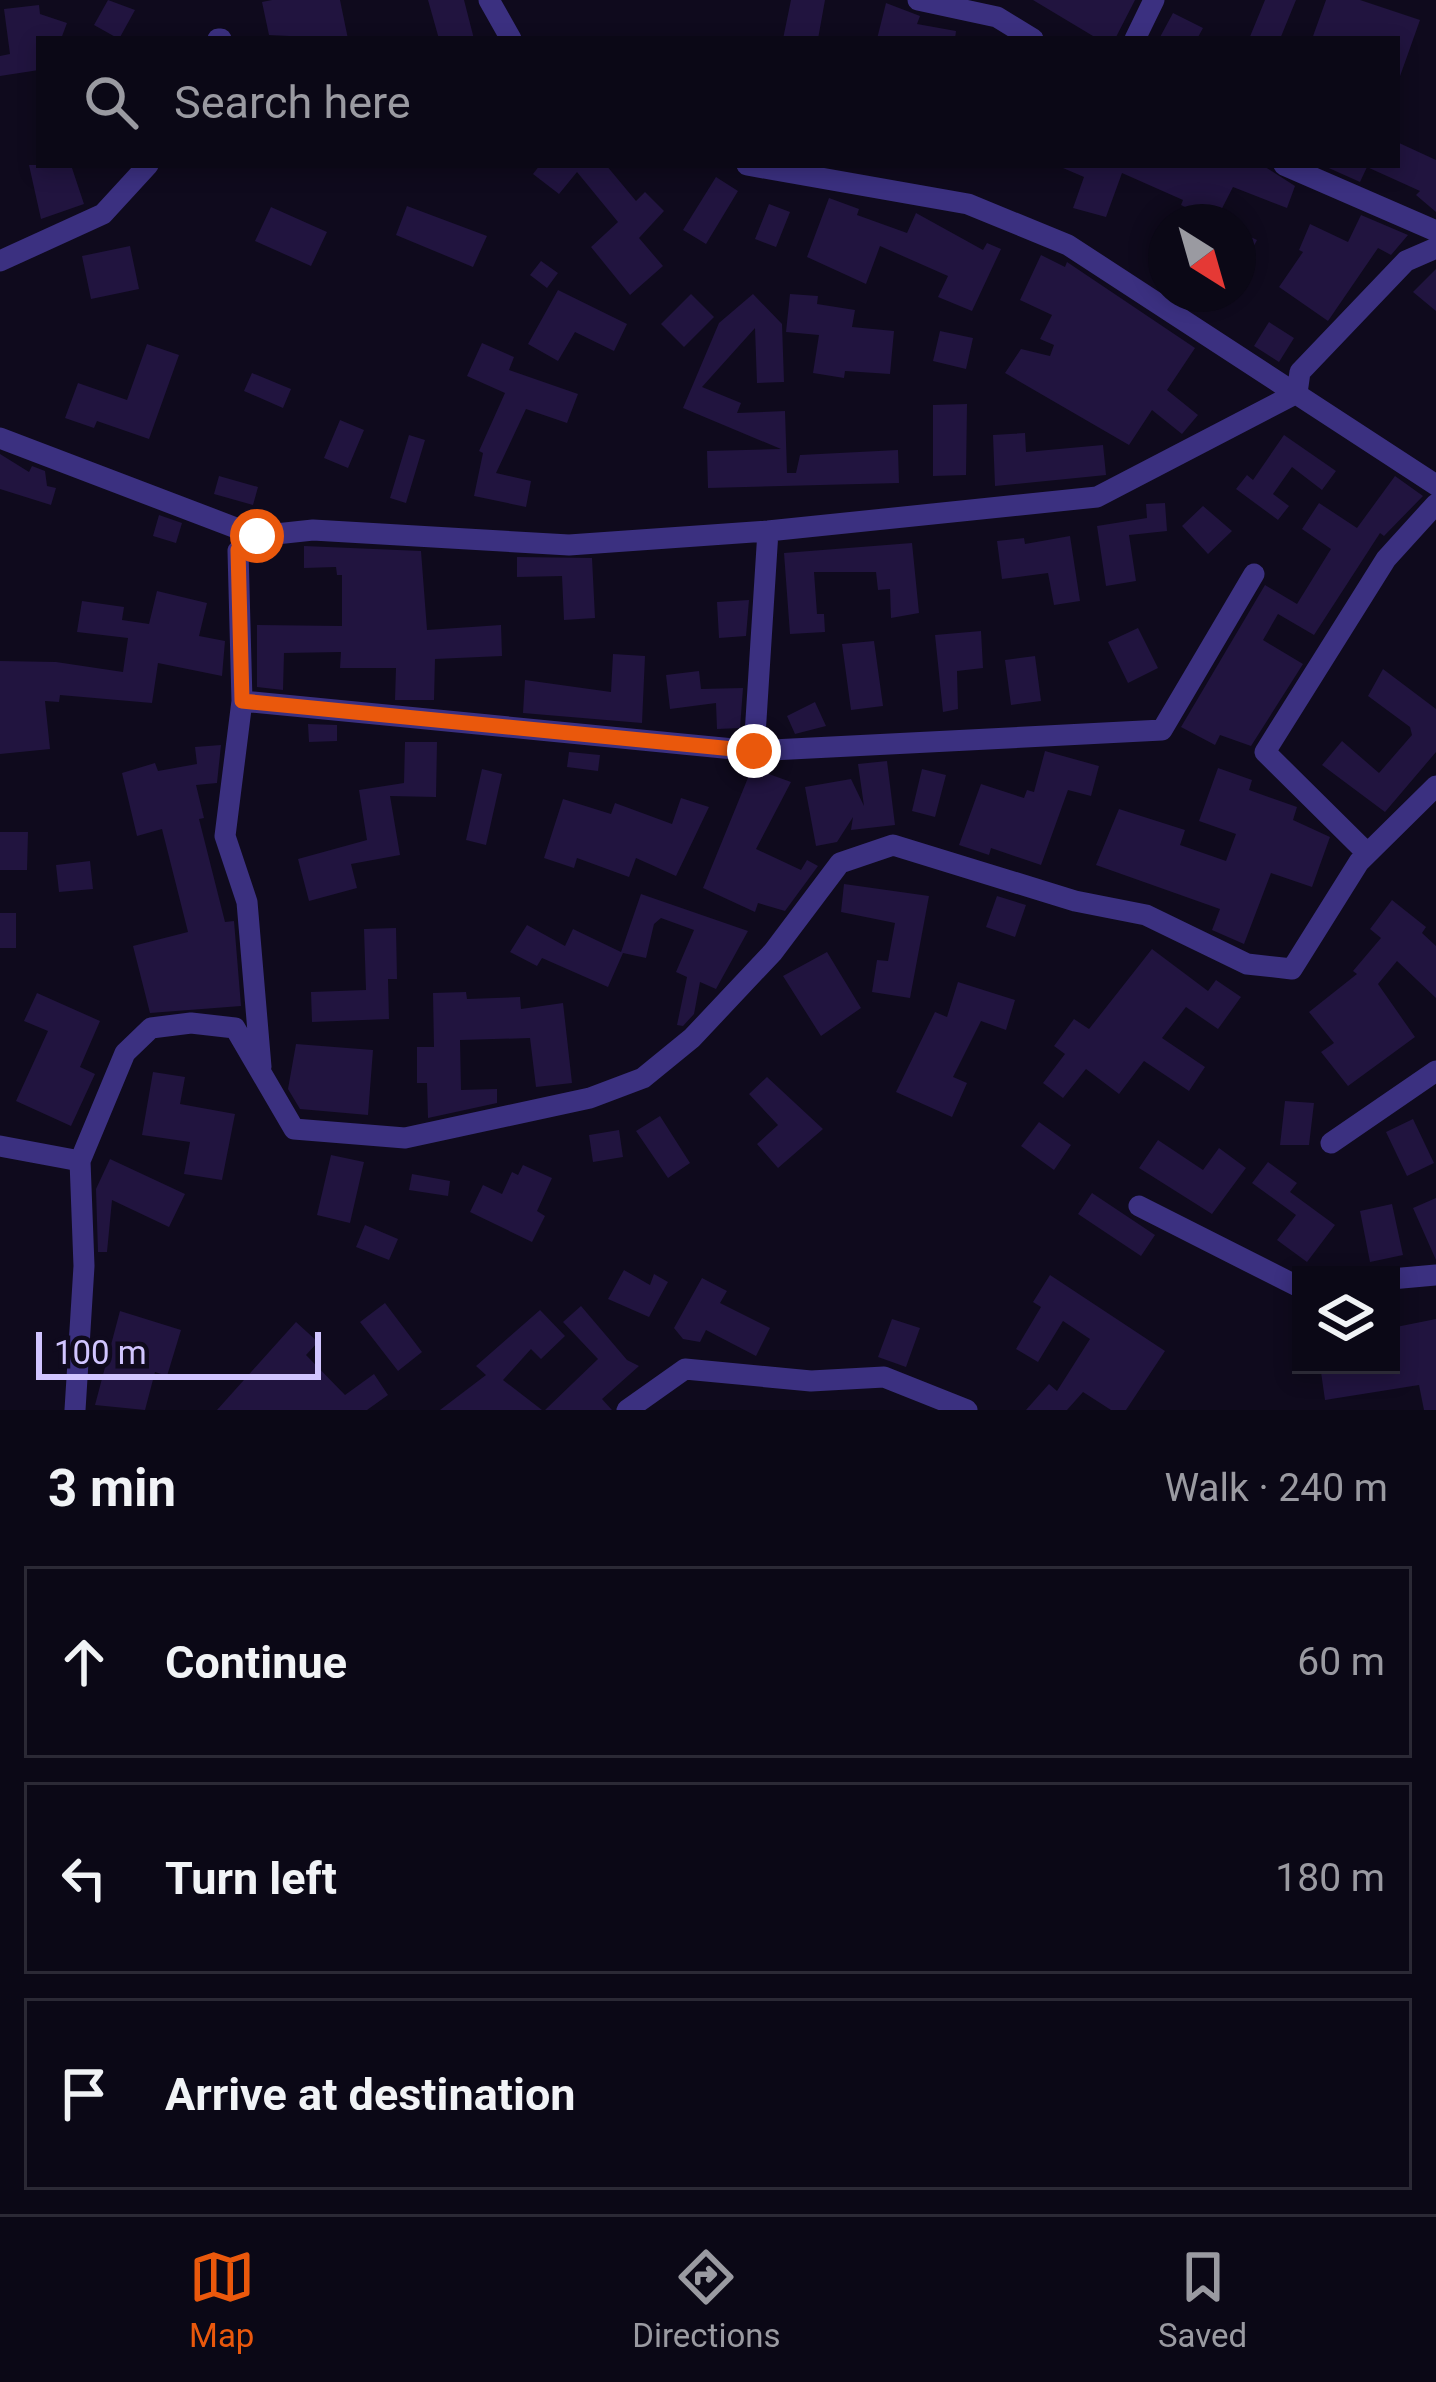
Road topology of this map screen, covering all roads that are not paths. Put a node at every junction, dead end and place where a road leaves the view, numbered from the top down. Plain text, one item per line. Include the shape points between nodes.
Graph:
1 (489, 0) edge
2 (918, 0) edge
3 (1154, 0) edge
4 (509, 36) edge
5 (1028, 36) edge
6 (1136, 36) edge
7 (145, 168) edge
8 (764, 168) edge
9 (1291, 168) edge
10 (1436, 231) edge
11 (1436, 248) edge
12 (0, 261) edge
13 (1297, 393) junction
14 (0, 438) edge
15 (1436, 485) edge
16 (1436, 504) edge
17 (768, 532) junction
18 (257, 536) junction
19 (1254, 574) dead end
20 (242, 701) junction
21 (754, 751) junction
22 (1436, 786) edge
23 (1367, 853) junction
24 (1436, 1071) edge
25 (262, 1079) junction
26 (1331, 1143) dead end
27 (0, 1146) edge
28 (80, 1161) junction
29 (1138, 1206) dead end
30 (1436, 1275) edge
31 (1400, 1278) edge
32 (1292, 1283) edge
33 (76, 1410) edge
34 (627, 1410) edge
35 (967, 1410) edge

1 - 4 street
2 - 5 street via 997,17
3 - 6 street
7 - 12 street via 104,214
8 - 13 street via 968,204 1068,245
9 - 10 street
11 - 13 street via 1406,261 1300,372
13 - 15 street
13 - 17 street via 1096,497
14 - 18 street
16 - 23 street via 1386,560 1264,752
17 - 18 street via 569,545 313,530
17 - 21 street
18 - 20 street via 238,550
19 - 21 street via 1162,730
20 - 21 street
20 - 25 street via 225,836 247,902
22 - 23 street
23 - 25 street via 1292,969 1247,964 1146,915 893,845 840,863 773,952 644,1078 590,1098 405,1138 294,1129
24 - 26 street
25 - 28 street via 235,1028 151,1028 125,1053
27 - 28 street
28 - 33 street via 85,1266
29 - 32 street
30 - 31 street
34 - 35 street via 685,1369 811,1382 884,1377

